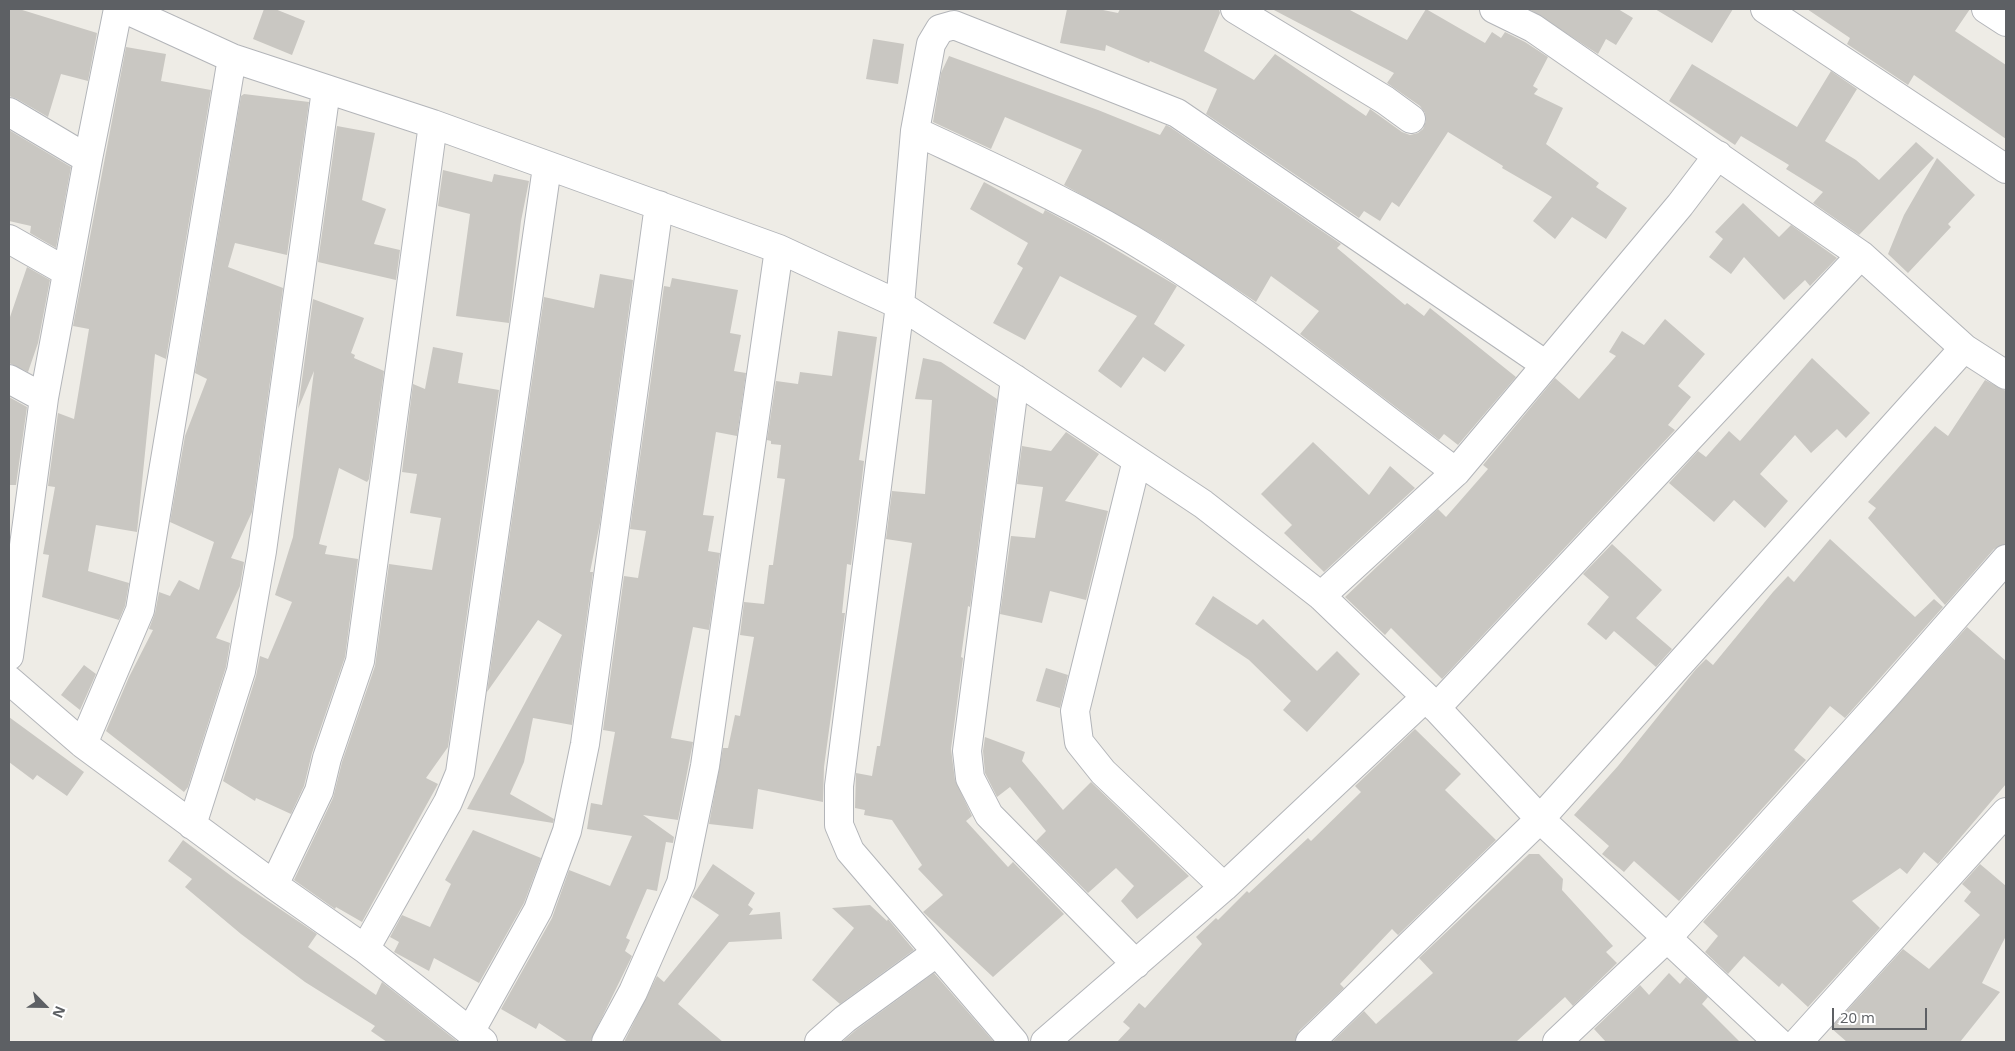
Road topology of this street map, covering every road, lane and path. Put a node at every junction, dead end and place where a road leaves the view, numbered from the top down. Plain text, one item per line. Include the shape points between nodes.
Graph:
1 (118, 9) edge
2 (126, 9) edge
3 (1235, 9) edge
4 (1494, 9) edge
5 (1765, 9) edge
6 (1986, 9) edge
7 (2006, 22) edge
8 (232, 58) junction
9 (326, 90) junction
10 (9, 112) edge
11 (1411, 119) dead end
12 (433, 124) junction
13 (915, 131) junction
14 (1718, 155) junction
15 (88, 159) junction
16 (547, 166) junction
17 (2006, 169) edge
18 (659, 205) junction
19 (9, 239) edge
20 (779, 249) junction
21 (1861, 255) junction
22 (67, 272) junction
23 (900, 306) junction
24 (1964, 348) junction
25 (1546, 366) junction
26 (2006, 374) edge
27 (9, 379) edge
28 (1015, 379) junction
29 (44, 398) junction
30 (1137, 460) junction
31 (1456, 472) junction
32 (18, 505) edge
33 (2006, 559) edge
34 (1321, 596) junction
35 (9, 656) edge
36 (9, 680) edge
37 (1431, 703) junction
38 (82, 744) junction
39 (2006, 812) edge
40 (1540, 819) junction
41 (192, 825) junction
42 (274, 885) junction
43 (1224, 887) junction
44 (1667, 938) junction
45 (365, 948) junction
46 (936, 953) junction
47 (1136, 964) junction
48 (476, 1037) edge
49 (606, 1042) edge
50 (819, 1042) edge
51 (1014, 1042) edge
52 (1045, 1042) edge
53 (1310, 1042) edge
54 (1557, 1042) edge
55 (1778, 1042) edge
56 (1798, 1042) edge

1 - 15 street
2 - 8 street
3 - 11 street
4 - 14 street via 1533,28
5 - 17 street
6 - 7 street
8 - 9 street
8 - 38 street via 140,610
9 - 12 street
9 - 41 street via 262,551 241,671
10 - 15 street
12 - 16 street
12 - 42 street via 360,661 319,791
13 - 23 street
13 - 25 street via 931,44 940,29 954,25 1177,113
13 - 31 street via 1055,196 1152,252 1210,289
14 - 21 street
14 - 25 street
15 - 22 street
16 - 18 street
16 - 45 street via 460,773 448,802
18 - 20 street
18 - 48 street via 585,744 567,831 538,910
19 - 22 street
20 - 23 street
20 - 49 street via 705,766 681,883 633,992
21 - 24 street
21 - 37 street
22 - 29 street
23 - 28 street
23 - 46 street via 838,786 839,825 850,851
24 - 26 street
24 - 40 street
25 - 31 street
27 - 29 street
28 - 30 street
28 - 47 street via 967,751 970,778 989,815
29 - 32 street
30 - 34 street via 1202,504
30 - 43 street via 1074,711 1079,742 1103,772
31 - 34 street
32 - 35 street
33 - 44 street
34 - 37 street
36 - 38 street
37 - 40 street
37 - 43 street
38 - 41 street
39 - 56 street
40 - 44 street
40 - 53 street
41 - 42 street
42 - 45 street
43 - 47 street
44 - 54 street
44 - 55 street
45 - 48 street
46 - 50 street via 845,1019
46 - 51 street
47 - 52 street

